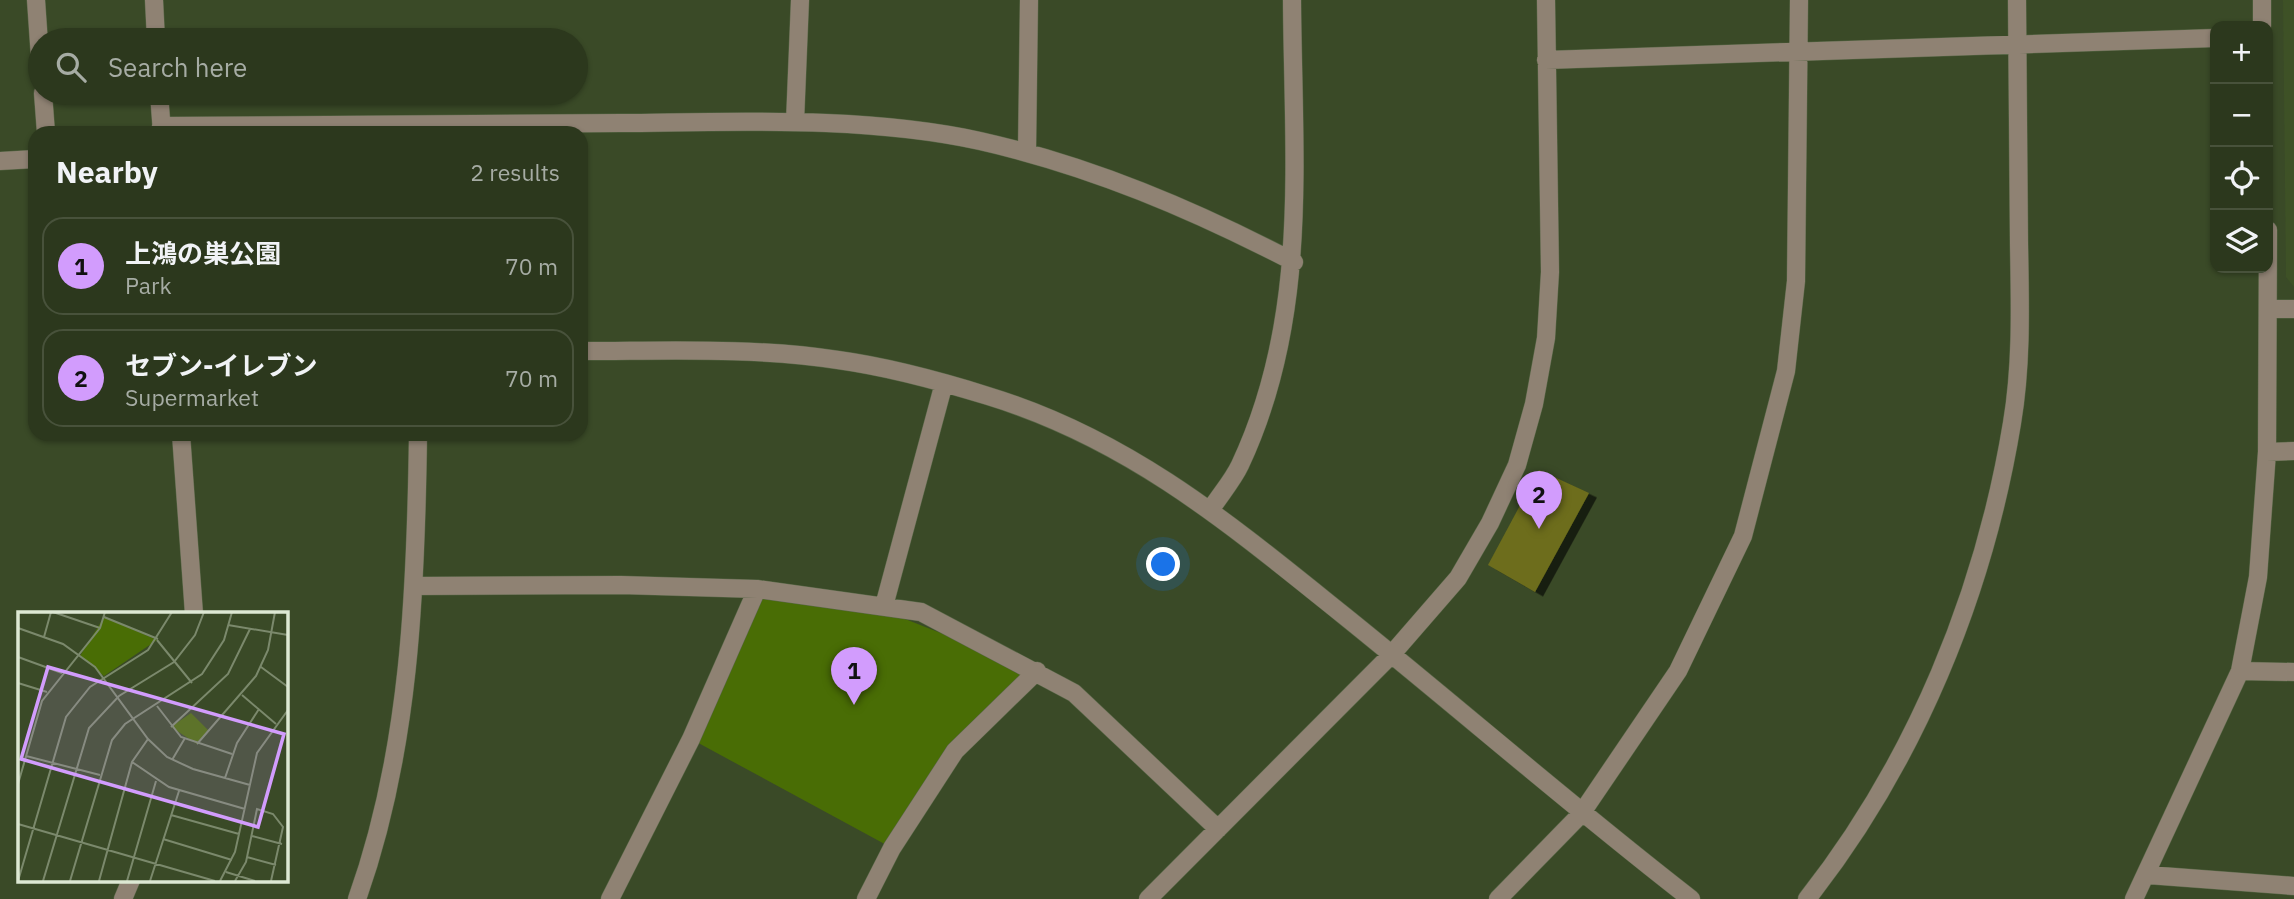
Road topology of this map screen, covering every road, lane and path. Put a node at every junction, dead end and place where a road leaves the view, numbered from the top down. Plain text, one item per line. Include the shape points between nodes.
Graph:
1 (36, 0) edge
2 (153, 0) edge
3 (800, 0) edge
4 (1030, 0) edge
5 (1292, 0) edge
6 (1546, 0) edge
7 (1799, 0) edge
8 (2017, 0) edge
9 (2262, 0) edge
10 (2262, 21) edge
11 (38, 28) edge
12 (155, 28) edge
13 (2210, 38) edge
14 (2017, 45) junction
15 (1800, 52) junction
16 (1546, 60) junction
17 (44, 105) edge
18 (160, 105) edge
19 (794, 122) junction
20 (45, 126) edge
21 (162, 126) edge
22 (478, 126) edge
23 (1027, 152) junction
24 (28, 159) edge
25 (0, 161) edge
26 (1294, 262) junction
27 (2269, 273) edge
28 (2270, 309) junction
29 (2294, 309) edge
30 (588, 351) edge
31 (944, 383) junction
32 (182, 441) edge
33 (418, 441) edge
34 (2294, 451) edge
35 (2267, 452) junction
36 (1211, 509) junction
37 (414, 586) junction
38 (757, 589) junction
39 (884, 606) junction
40 (194, 612) edge
41 (1392, 654) junction
42 (1037, 671) junction
43 (2239, 671) junction
44 (2294, 671) edge
45 (1581, 814) junction
46 (1218, 828) junction
47 (2148, 875) junction
48 (131, 881) edge
49 (2294, 886) edge
50 (123, 899) edge
51 (357, 899) edge
52 (610, 899) edge
53 (866, 899) edge
54 (1148, 899) edge
55 (1498, 899) edge
56 (1691, 899) edge
57 (1807, 899) edge
58 (2134, 899) edge

1 - 11 street
2 - 12 street
3 - 19 street
4 - 23 street
5 - 26 street
6 - 16 street
7 - 15 street
8 - 14 street
9 - 10 street
13 - 14 street
14 - 15 street
14 - 57 street via 2020,336 2013,422 1997,491 1974,583 1917,724 1862,824
15 - 16 street
15 - 45 street via 1796,281 1788,358 1743,536 1678,671
16 - 41 street via 1550,272 1546,338 1534,404 1517,465 1490,523 1458,578
17 - 20 street
18 - 21 street
19 - 22 street
19 - 23 street via 976,141
23 - 26 street via 1172,203
24 - 25 street
26 - 36 street via 1283,338 1262,408 1240,467
27 - 28 street
28 - 29 street
28 - 35 street
30 - 31 street via 733,351 838,359
31 - 36 street via 1061,423 1135,460
31 - 39 street
32 - 40 street
33 - 37 street
34 - 35 street
35 - 43 street via 2258,577
36 - 41 street
37 - 38 street
37 - 51 street via 404,704
38 - 39 street
38 - 52 street via 691,739
39 - 42 street via 922,612
41 - 45 street
41 - 46 street
42 - 46 street via 1074,693
42 - 53 street via 955,751 892,848
43 - 44 street
43 - 47 street
45 - 55 street
45 - 56 street
46 - 54 street
47 - 49 street
47 - 58 street
48 - 50 street

